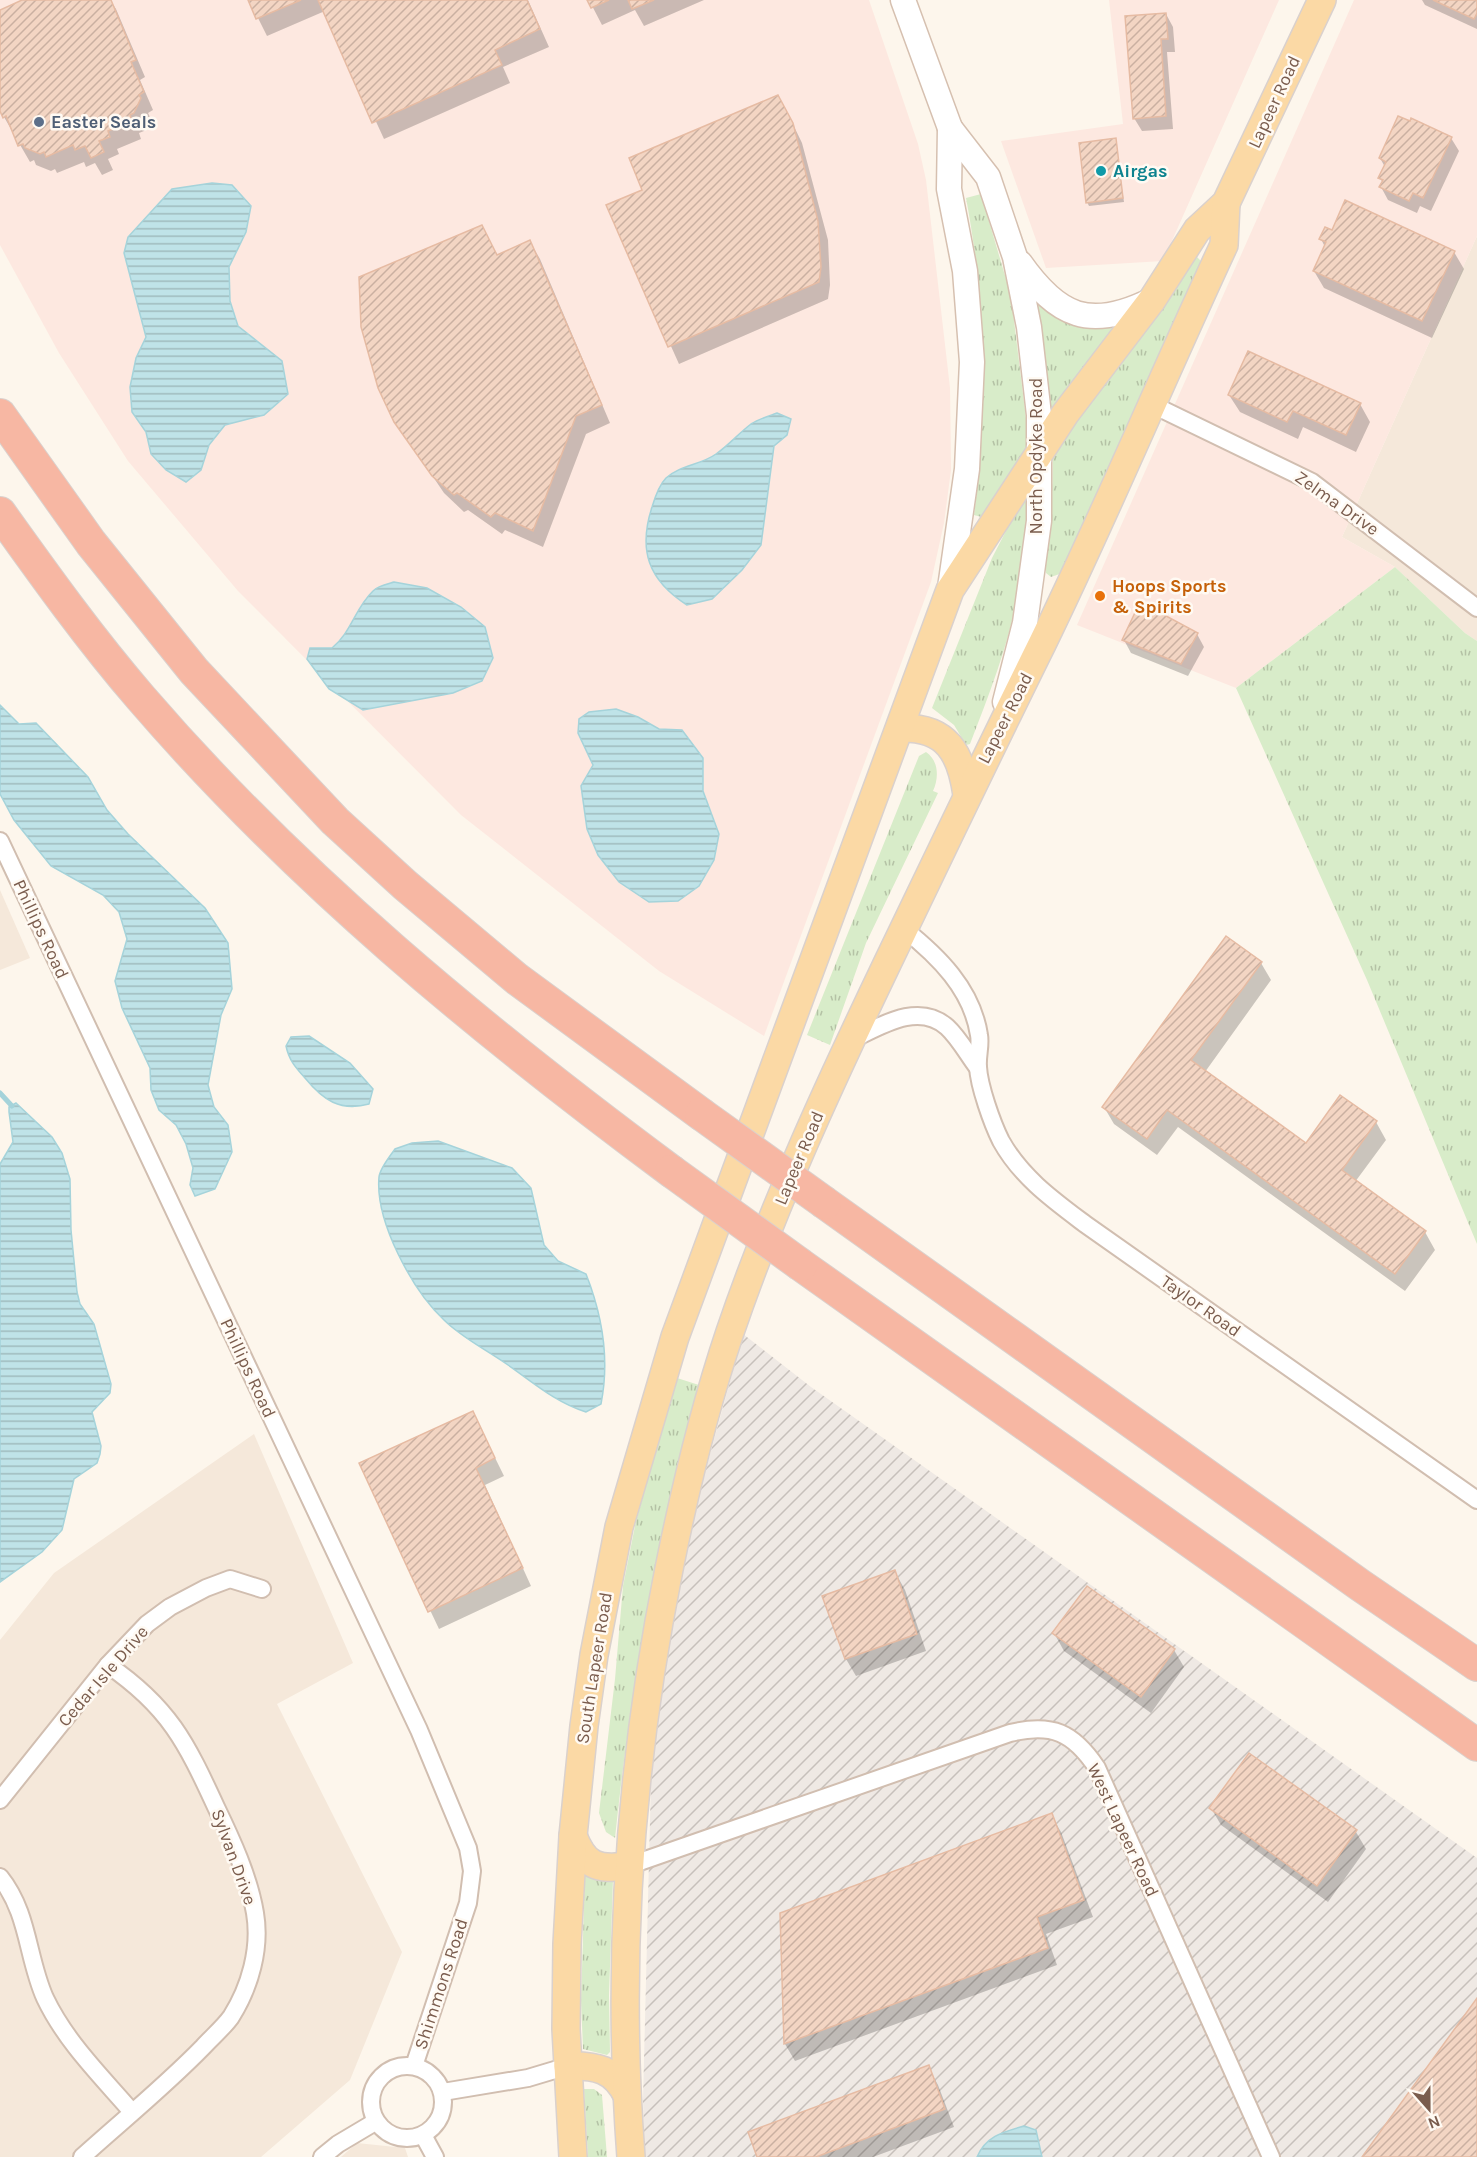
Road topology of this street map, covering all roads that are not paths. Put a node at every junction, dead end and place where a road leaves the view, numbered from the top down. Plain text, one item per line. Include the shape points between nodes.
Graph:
1 (903, 0) edge
2 (1322, 0) edge
3 (950, 128) junction
4 (1226, 203) junction
5 (1015, 257) junction
6 (1152, 300) junction
7 (1151, 404) junction
8 (0, 415) edge
9 (1039, 450) junction
10 (0, 513) edge
11 (950, 590) junction
12 (1477, 608) edge
13 (900, 728) junction
14 (998, 728) junction
15 (967, 795) junction
16 (0, 841) edge
17 (904, 928) junction
18 (850, 1041) junction
19 (978, 1068) junction
20 (728, 1198) joint
21 (1477, 1500) edge
22 (262, 1589) dead end
23 (108, 1665) junction
24 (1477, 1665) edge
25 (1477, 1745) edge
26 (0, 1800) edge
27 (573, 1836) junction
28 (628, 1866) junction
29 (0, 1877) edge
30 (468, 1903) joint
31 (414, 2066) junction
32 (568, 2066) junction
33 (443, 2092) junction
34 (627, 2095) junction
35 (132, 2112) junction
36 (375, 2122) junction
37 (423, 2135) junction
38 (82, 2157) edge
39 (322, 2157) edge
40 (435, 2157) edge
41 (573, 2157) edge
42 (631, 2157) edge
43 (1271, 2157) edge

1 - 3 main road, North Opdyke Road
2 - 4 main road, Lapeer Road
3 - 5 main road, North Opdyke Road via 988,177
3 - 11 main road, North Opdyke Road via 949,189 965,271 972,394 967,470
4 - 6 main road, Lapeer Road via 1197,230
4 - 7 main road, Lapeer Road via 1224,245
5 - 6 main road via 1046,296 1077,314 1115,315
5 - 9 main road, North Opdyke Road via 1037,383
6 - 9 main road, Lapeer Road
7 - 12 street, Zelma Drive via 1312,482
7 - 14 main road, Lapeer Road via 1069,589
8 - 24 highway, bridge via 91,543 194,671 335,821 405,885 517,979 700,1114
9 - 11 main road, Lapeer Road
9 - 14 main road, North Opdyke Road via 1039,521 1032,578 1025,623
10 - 25 highway, bridge via 141,698 324,888 420,973 558,1087 671,1171
11 - 13 main road, Lapeer Road
13 - 15 main road via 914,727 940,735 958,760
13 - 20 main road, Lapeer Road
14 - 15 main road, Lapeer Road
15 - 17 main road, Lapeer Road
16 - 30 street, Phillips Road via 419,1730 468,1848 472,1870
17 - 18 main road, Lapeer Road
17 - 19 street, Taylor Road via 942,962 964,993 980,1038
18 - 19 street, Taylor Road via 894,1021 924,1016 948,1027
18 - 28 main road, Lapeer Road via 769,1229 729,1334 695,1456 650,1669
19 - 21 street, Taylor Road via 1000,1139 1036,1186
20 - 27 main road, South Lapeer Road via 675,1337 619,1527 593,1663
22 - 23 street, Cedar Isle Drive via 230,1579 206,1588 147,1624
23 - 26 street, Cedar Isle Drive
23 - 35 street, Sylvan Drive via 152,1698 193,1757 240,1860 255,1912 257,1939 248,1986 230,2018
27 - 28 main road via 579,1851 600,1868
27 - 32 main road, South Lapeer Road via 566,1955
28 - 34 main road via 624,2030
28 - 43 street, West Lapeer Road via 1010,1733 1035,1727 1053,1730 1084,1748 1097,1768
29 - 35 street via 25,1922 44,1995 59,2025
30 - 31 street, Shimmons Road
31 - 33 street via 432,2075
31 - 36 street via 394,2067 377,2080 370,2101
32 - 33 street via 528,2078
32 - 34 main road via 604,2069 621,2082
32 - 41 main road, South Lapeer Road
33 - 37 street via 443,2108 436,2125
34 - 42 main road
35 - 38 street, Sylvan Drive
36 - 37 street via 387,2134 404,2139
36 - 39 street
37 - 40 street

